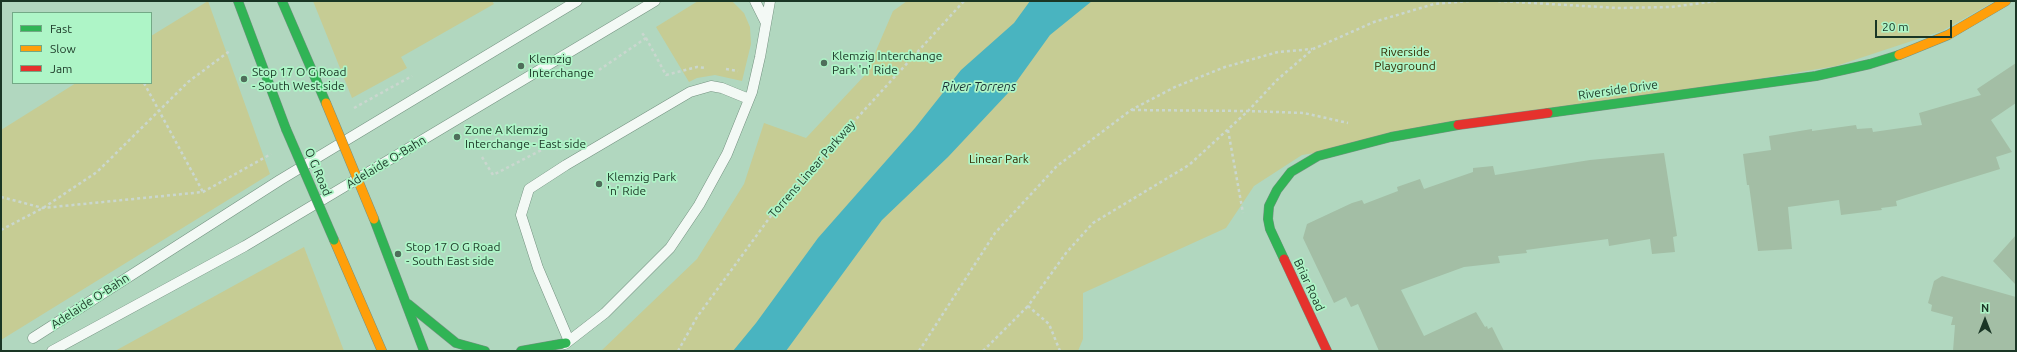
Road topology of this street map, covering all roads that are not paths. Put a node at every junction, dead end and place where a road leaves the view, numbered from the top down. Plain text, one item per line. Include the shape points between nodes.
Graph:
1 (238, 1) edge
2 (282, 1) edge
3 (577, 1) edge
4 (655, 1) edge
5 (755, 1) edge
6 (770, 1) edge
7 (2006, 1) edge
8 (766, 23) junction
9 (749, 99) junction
10 (1270, 229) joint
11 (407, 303) junction
12 (33, 338) dead end
13 (565, 345) edge
14 (52, 351) edge
15 (382, 351) edge
16 (424, 351) edge
17 (485, 351) edge
18 (521, 351) edge
19 (556, 351) edge
20 (1327, 351) edge

1 - 15 street, O G Road, bridge via 286,129
2 - 11 street, bridge
3 - 12 lane, Adelaide O-Bahn via 280,180
4 - 14 lane, Adelaide O-Bahn via 245,246
5 - 8 lane
6 - 8 lane
7 - 10 street, Riverside Drive via 1948,35 1870,64 1816,76 1452,126 1370,142 1318,156 1291,172 1277,190 1269,206
8 - 9 lane
9 - 13 lane via 726,154 699,205 670,248 605,313
9 - 13 lane via 711,86 690,92 528,189 521,215
10 - 20 street, Briar Road
11 - 16 street
11 - 17 street via 456,343
13 - 18 street
13 - 19 lane

